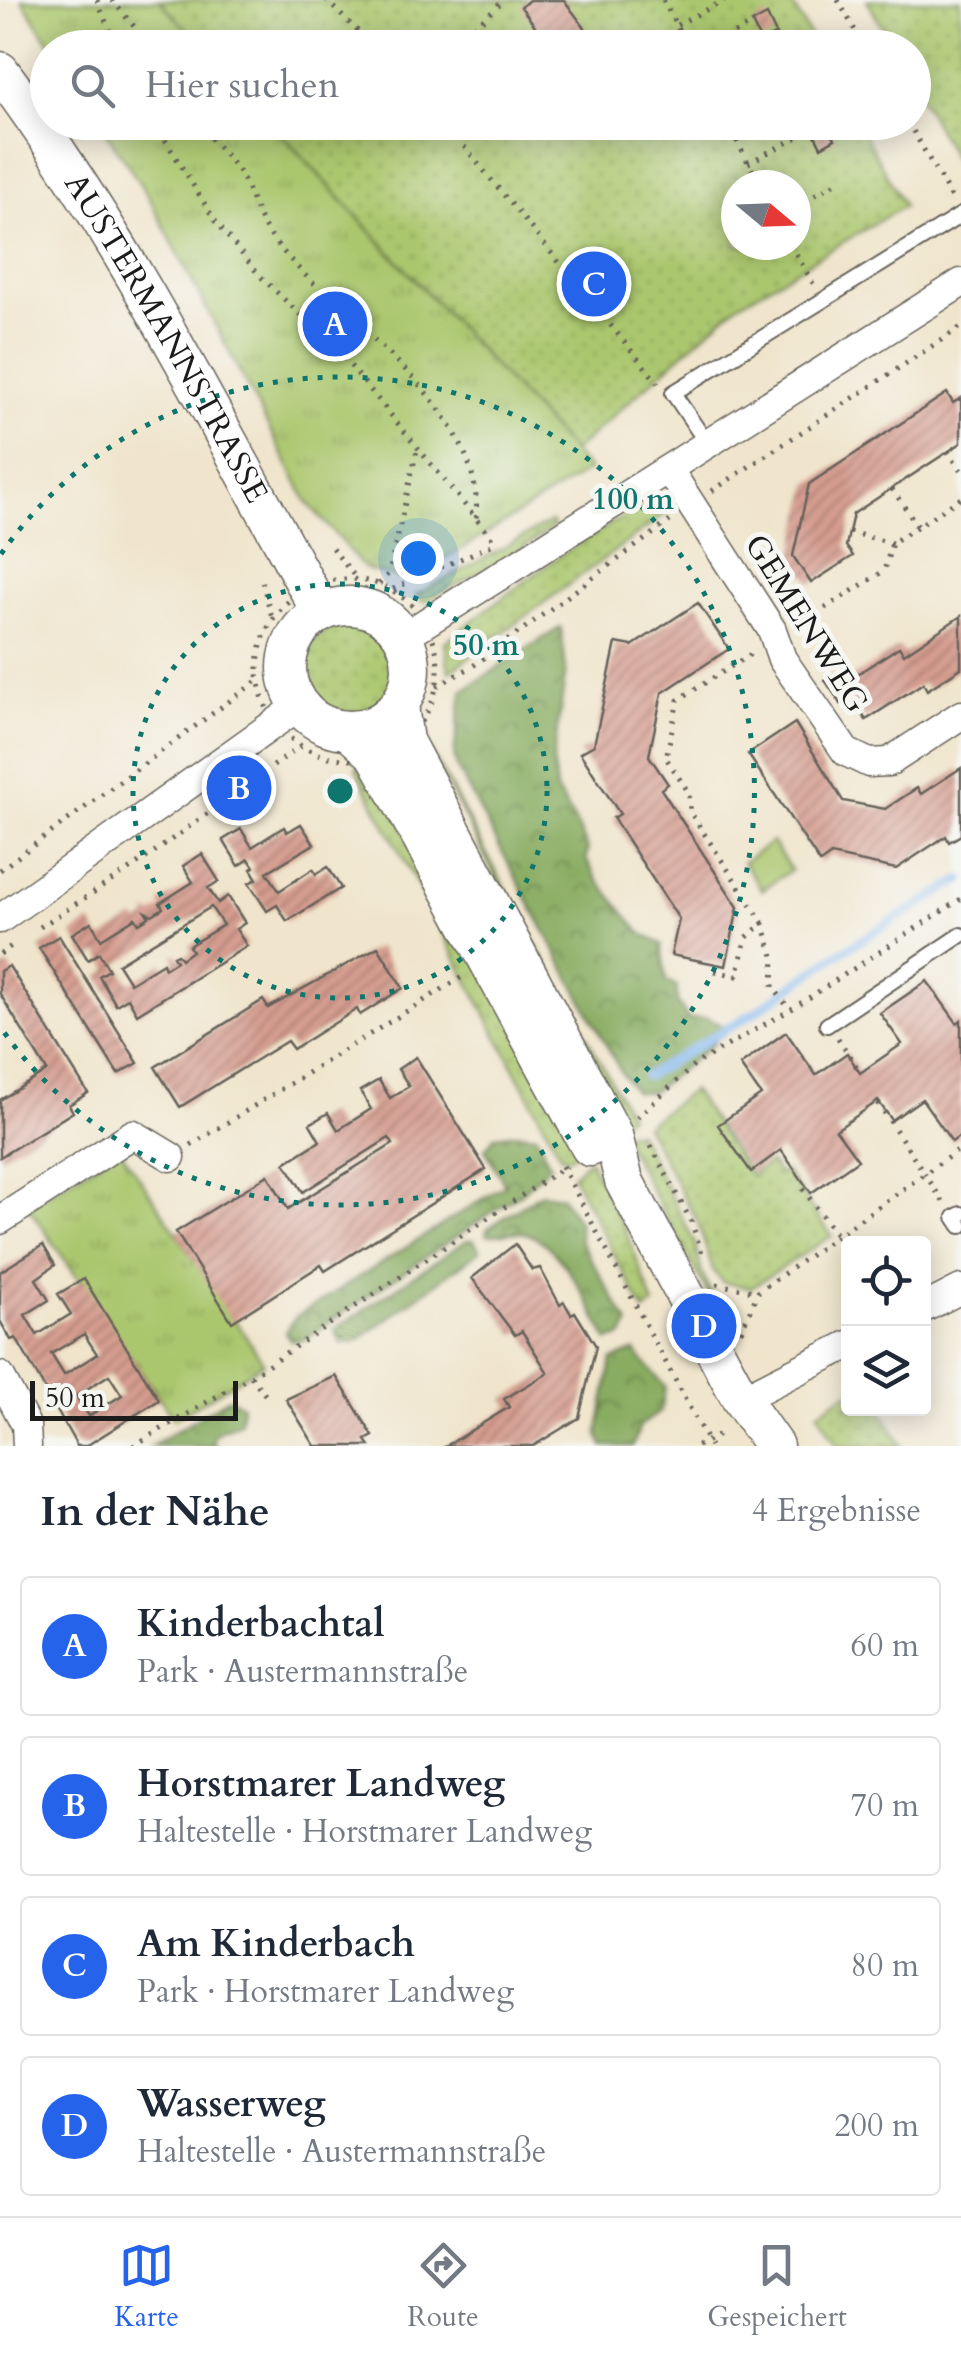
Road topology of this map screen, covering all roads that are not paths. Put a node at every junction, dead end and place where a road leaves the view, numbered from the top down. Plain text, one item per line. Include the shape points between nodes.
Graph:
1 (0, 71) edge
2 (30, 112) edge
3 (50, 140) edge
4 (961, 215) edge
5 (961, 284) edge
6 (708, 445) junction
7 (669, 470) junction
8 (321, 612) junction
9 (403, 637) junction
10 (299, 706) junction
11 (399, 706) junction
12 (961, 715) edge
13 (345, 745) junction
14 (0, 919) edge
15 (961, 935) edge
16 (820, 1020) road end
17 (613, 1134) junction
18 (171, 1157) road end
19 (0, 1220) edge
20 (961, 1289) edge
21 (931, 1304) edge
22 (841, 1348) edge
23 (0, 1376) edge
24 (741, 1400) junction
25 (27, 1446) edge
26 (756, 1446) edge
27 (774, 1446) edge

1 - 2 main road, AUSTERMANNSTRASSE
3 - 8 main road, AUSTERMANNSTRASSE via 155,307
4 - 6 lane via 673,393
5 - 6 street
6 - 7 street
7 - 9 street
7 - 12 street, GEMENWEG via 846,752 869,764 888,762
8 - 9 main road via 358,606 392,622
8 - 10 main road via 288,654
9 - 11 main road via 411,672
10 - 13 main road
10 - 14 street
11 - 13 main road
11 - 17 main road via 404,741
13 - 17 main road via 376,755
15 - 16 lane
17 - 24 main road via 624,1181
18 - 19 street via 132,1134
20 - 21 street
22 - 24 street
23 - 25 street via 26,1425
24 - 26 main road
24 - 27 main road

